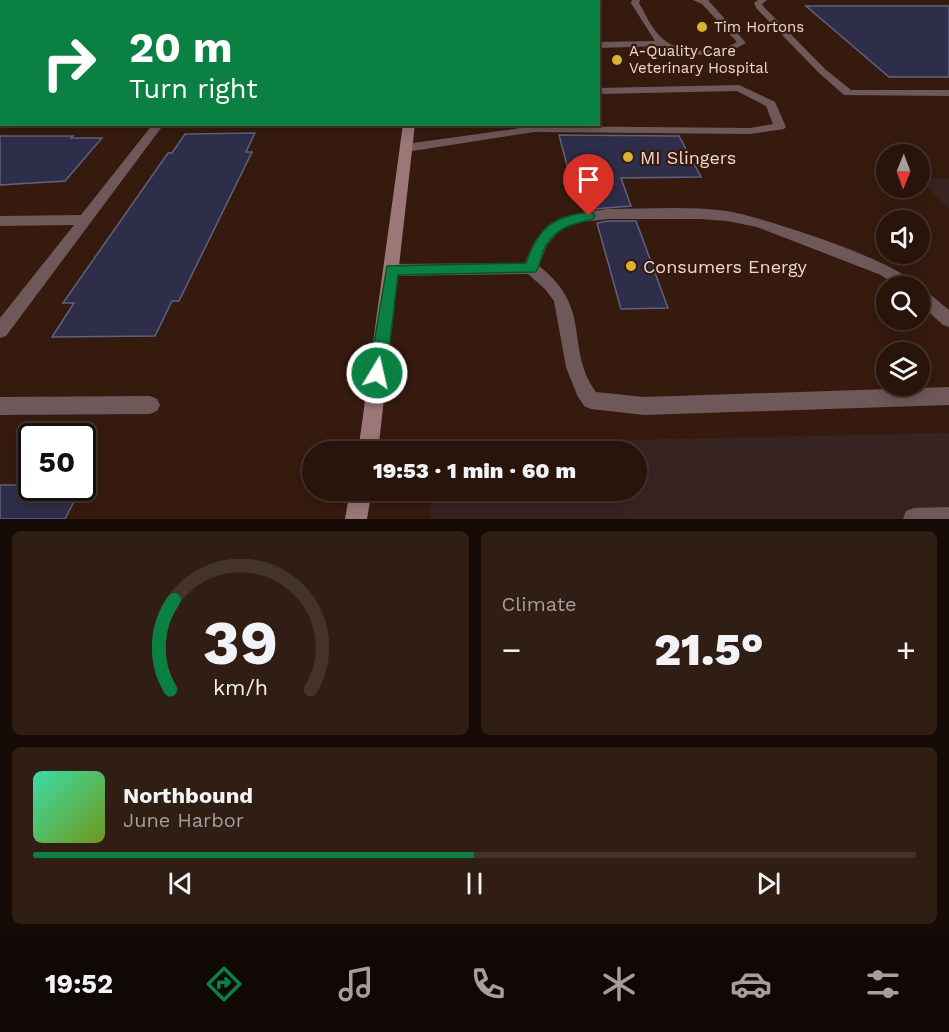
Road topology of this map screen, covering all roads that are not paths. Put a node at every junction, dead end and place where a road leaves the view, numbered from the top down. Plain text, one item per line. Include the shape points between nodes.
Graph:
1 (636, 0) edge
2 (697, 0) edge
3 (763, 0) edge
4 (662, 43) junction
5 (600, 45) edge
6 (600, 91) edge
7 (949, 93) edge
8 (157, 126) edge
9 (409, 126) edge
10 (406, 148) junction
11 (86, 220) junction
12 (0, 221) edge
13 (531, 268) junction
14 (392, 270) junction
15 (893, 276) edge
16 (930, 304) edge
17 (949, 320) edge
18 (0, 331) edge
19 (949, 396) edge
20 (150, 405) dead end
21 (0, 406) edge
22 (369, 441) edge
23 (359, 501) edge
24 (949, 518) edge
25 (356, 519) edge
26 (914, 519) edge

1 - 4 lane
2 - 4 lane via 705,2 741,43 736,48 704,52
3 - 7 lane via 758,3 760,7 848,93
4 - 5 lane
6 - 10 lane via 739,88 771,104 780,127 750,131 534,129
8 - 11 lane
9 - 10 main road
10 - 14 main road
11 - 12 lane
11 - 18 lane
13 - 14 lane
13 - 15 lane via 540,243 557,225 570,219 608,214 700,213 760,223
13 - 19 lane via 548,280 564,305 574,366 581,388 591,400 644,406
14 - 22 main road
16 - 17 lane
20 - 21 lane
23 - 25 main road
24 - 26 lane

